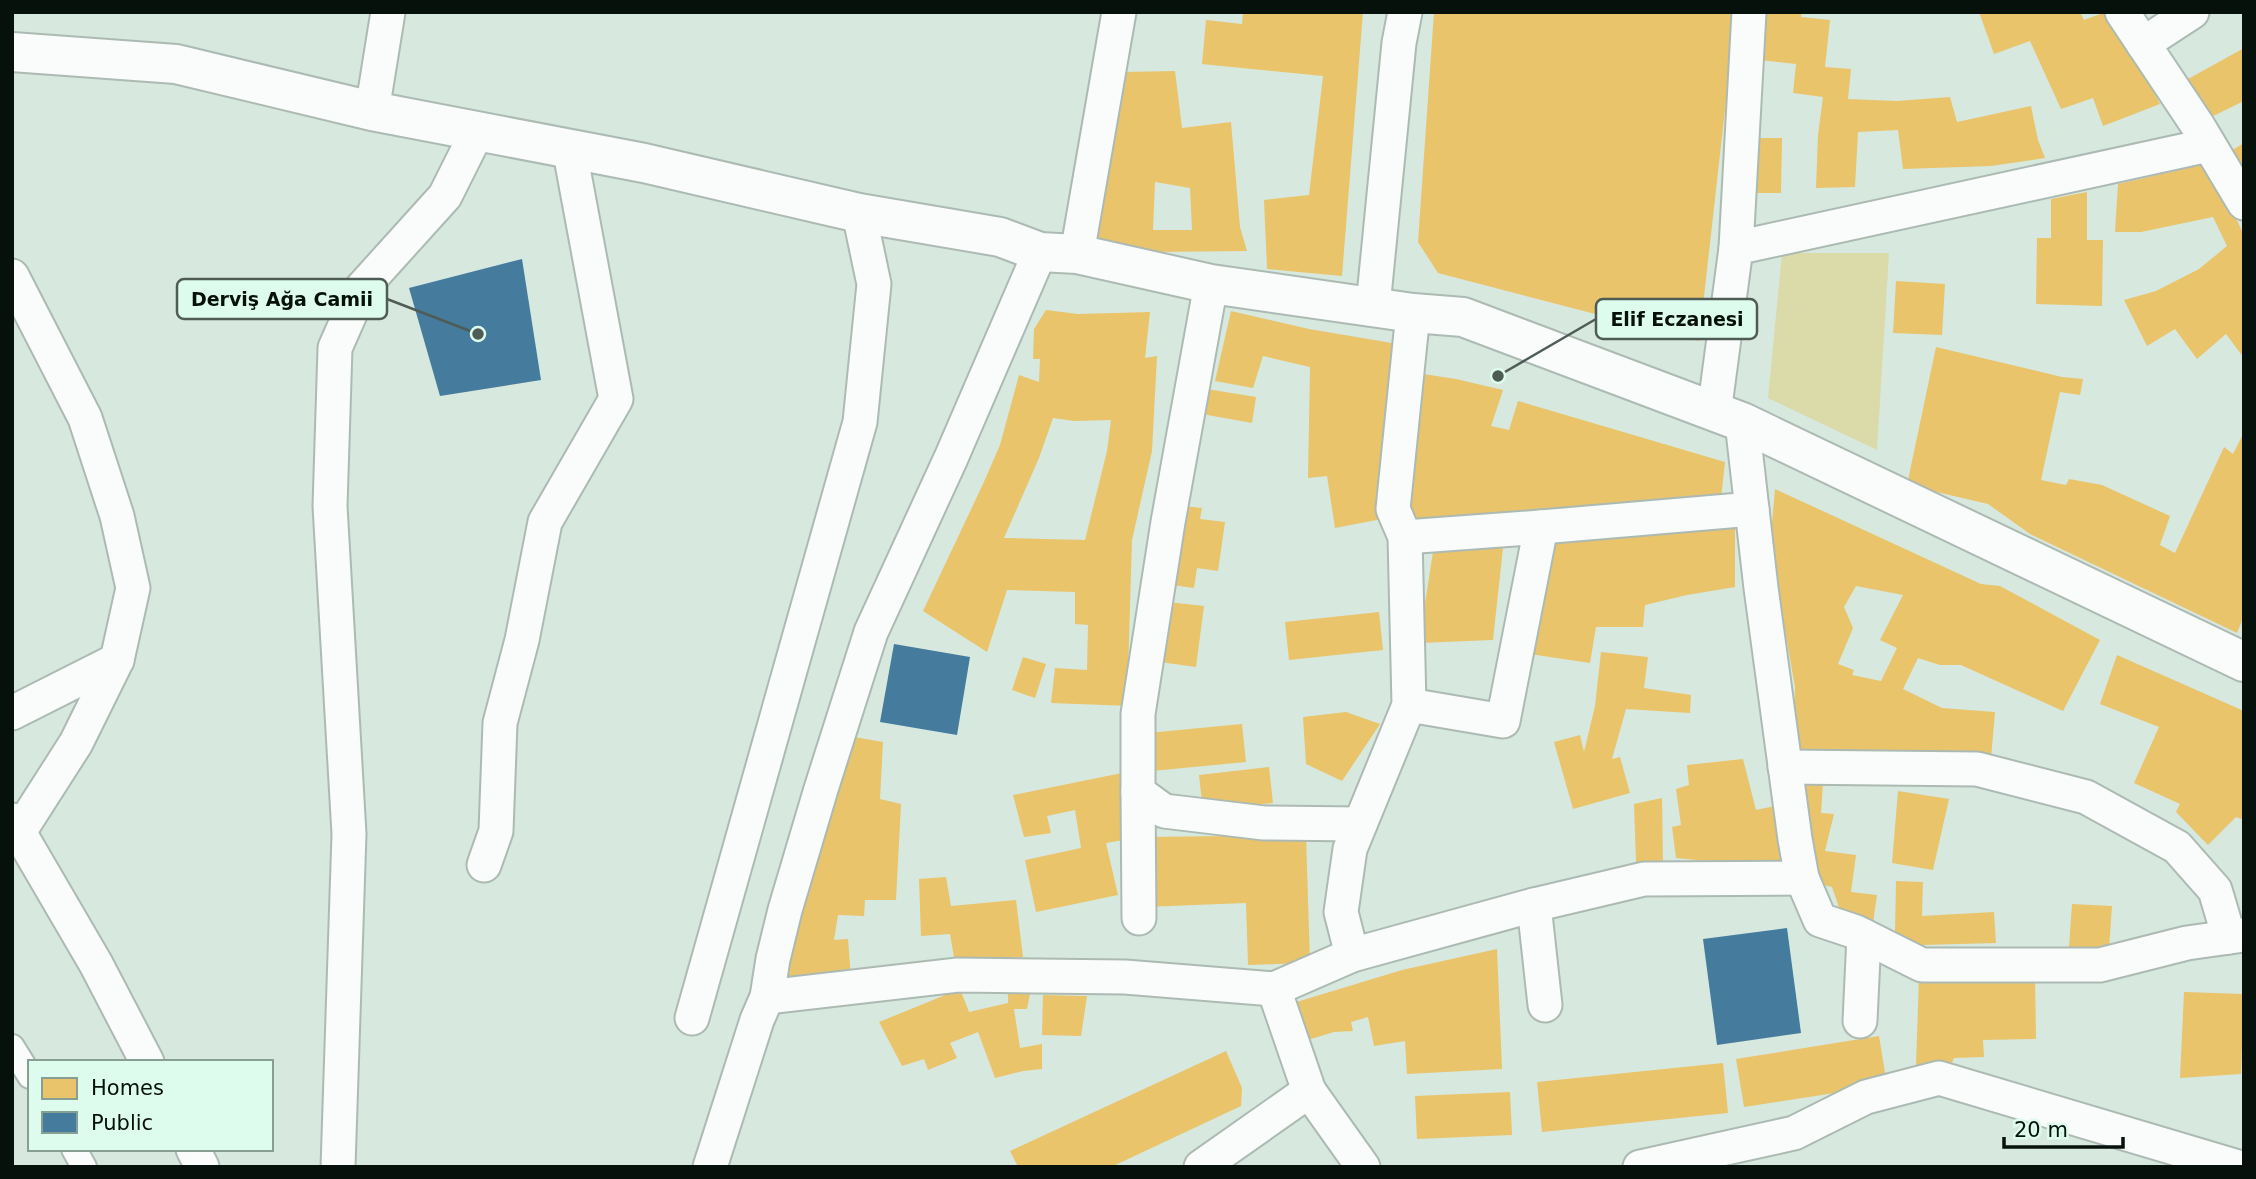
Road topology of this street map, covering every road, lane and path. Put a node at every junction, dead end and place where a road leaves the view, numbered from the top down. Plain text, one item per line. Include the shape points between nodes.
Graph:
1 (388, 12) edge
2 (1119, 12) edge
3 (1405, 12) edge
4 (1749, 12) edge
5 (2122, 12) edge
6 (2192, 12) edge
7 (2143, 44) junction
8 (12, 52) edge
9 (372, 111) junction
10 (477, 132) junction
11 (2209, 145) junction
12 (569, 148) junction
13 (2244, 203) edge
14 (859, 213) junction
15 (1736, 248) junction
16 (1059, 253) junction
17 (12, 276) edge
18 (1211, 284) junction
19 (1373, 306) junction
20 (1413, 313) junction
21 (1728, 417) junction
22 (1752, 509) junction
23 (1541, 527) junction
24 (1405, 537) junction
25 (117, 660) junction
26 (2244, 662) edge
27 (1409, 705) junction
28 (12, 713) edge
29 (1785, 767) junction
30 (1138, 792) junction
31 (1360, 824) junction
32 (16, 826) edge
33 (484, 865) dead end
34 (1802, 878) junction
35 (1534, 905) junction
36 (1139, 918) dead end
37 (1864, 936) junction
38 (2236, 936) edge
39 (1352, 955) junction
40 (1274, 989) junction
41 (767, 998) junction
42 (1545, 1005) dead end
43 (692, 1018) dead end
44 (1860, 1020) dead end
45 (12, 1047) edge
46 (146, 1060) edge
47 (28, 1073) edge
48 (1309, 1091) junction
49 (75, 1151) edge
50 (194, 1151) edge
51 (84, 1167) edge
52 (202, 1167) edge
53 (338, 1167) edge
54 (710, 1167) edge
55 (1201, 1167) edge
56 (1363, 1167) edge
57 (1640, 1167) edge
58 (2238, 1167) edge

1 - 9 street
2 - 16 street
3 - 19 street
4 - 15 street
5 - 7 street
6 - 7 street
7 - 11 street
8 - 9 main road via 176,64
9 - 10 main road
10 - 12 main road
10 - 53 street via 445,195 361,289 334,348 330,506 349,834
11 - 13 street
11 - 15 street
12 - 14 main road
12 - 33 street via 616,399 545,522 500,723 496,831
14 - 16 main road via 1000,237
14 - 43 street via 874,284 860,422
15 - 21 street
16 - 18 main road
16 - 41 street via 951,458 871,632 785,911
17 - 25 street via 85,418 117,516 132,588
18 - 19 main road
18 - 30 street via 1138,714
19 - 20 main road
20 - 21 main road via 1462,317
20 - 24 street via 1394,509
21 - 22 street
21 - 26 main road
22 - 23 street
22 - 29 street
23 - 24 street
23 - 27 street via 1503,721
24 - 27 street
25 - 28 street
25 - 32 street via 76,743
27 - 31 street
29 - 34 street
29 - 38 street via 1976,769 2086,797 2177,846 2215,890
30 - 31 street via 1164,811 1264,823
30 - 36 street
31 - 39 street via 1350,849 1341,912
32 - 46 street
34 - 35 street via 1644,879
34 - 37 street via 1820,920
35 - 39 street
35 - 42 street
37 - 38 street via 1922,965 2006,967 2100,965
37 - 44 street
39 - 40 street
40 - 41 street via 1125,977 958,975
40 - 48 street
41 - 54 street
45 - 47 street
48 - 55 street
48 - 56 street
49 - 51 street
50 - 52 street
57 - 58 street via 1794,1133 1866,1097 1940,1079

